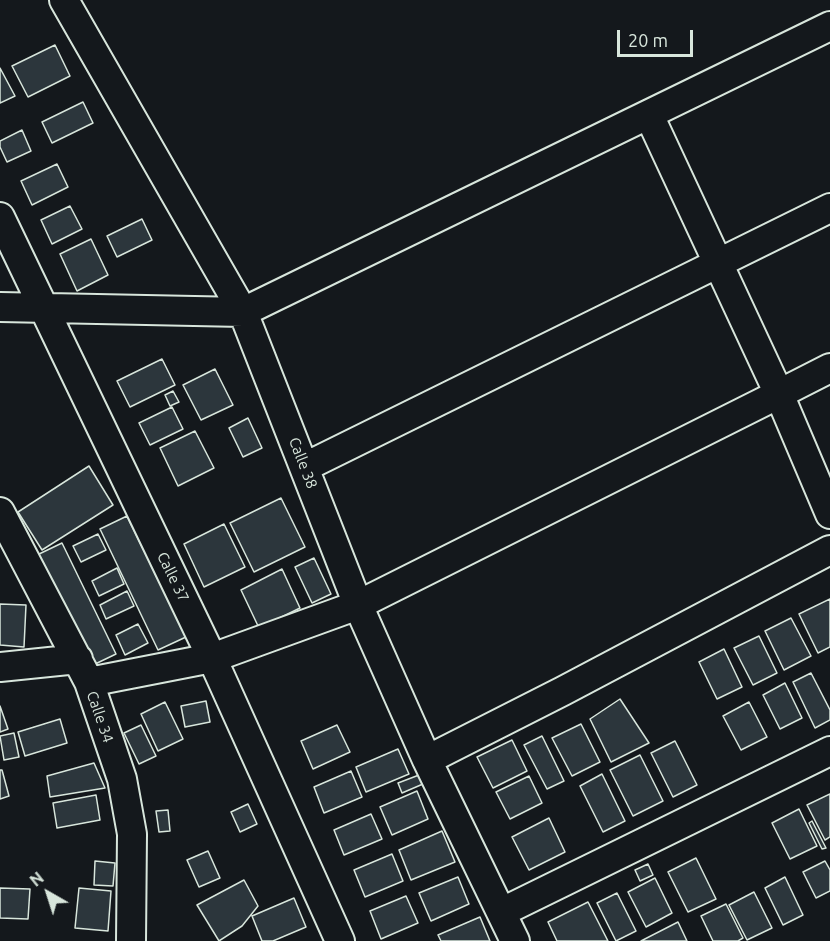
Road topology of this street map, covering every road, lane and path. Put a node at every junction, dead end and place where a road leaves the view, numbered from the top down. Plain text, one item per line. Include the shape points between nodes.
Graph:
1 (64, 0) edge
2 (830, 26) edge
3 (649, 115) junction
4 (830, 208) edge
5 (0, 216) edge
6 (717, 263) junction
7 (0, 307) edge
8 (44, 308) junction
9 (243, 312) junction
10 (830, 368) edge
11 (779, 394) junction
12 (305, 467) junction
13 (0, 512) edge
14 (830, 514) edge
15 (830, 550) edge
16 (358, 605) junction
17 (212, 658) junction
18 (0, 667) edge
19 (83, 671) junction
20 (830, 752) edge
21 (427, 760) junction
22 (502, 912) junction
23 (131, 941) edge
24 (340, 941) edge
25 (515, 941) edge

1 - 9 street, Calle 38
2 - 3 street
3 - 6 street
3 - 9 street
4 - 6 street
5 - 8 street, Calle 37
6 - 11 street
6 - 12 street
7 - 8 street
8 - 9 street
8 - 17 street, Calle 37
9 - 12 street, Calle 38
10 - 11 street
11 - 14 street
11 - 16 street
12 - 16 street, Calle 38
13 - 19 street, Calle 34
15 - 21 street
16 - 17 street
16 - 21 street, Calle 38
17 - 19 street
17 - 24 street, Calle 37
18 - 19 street
19 - 23 street, Calle 34 via 122,779 132,834
20 - 22 street
21 - 22 street, Calle 38
22 - 25 street, Calle 38

